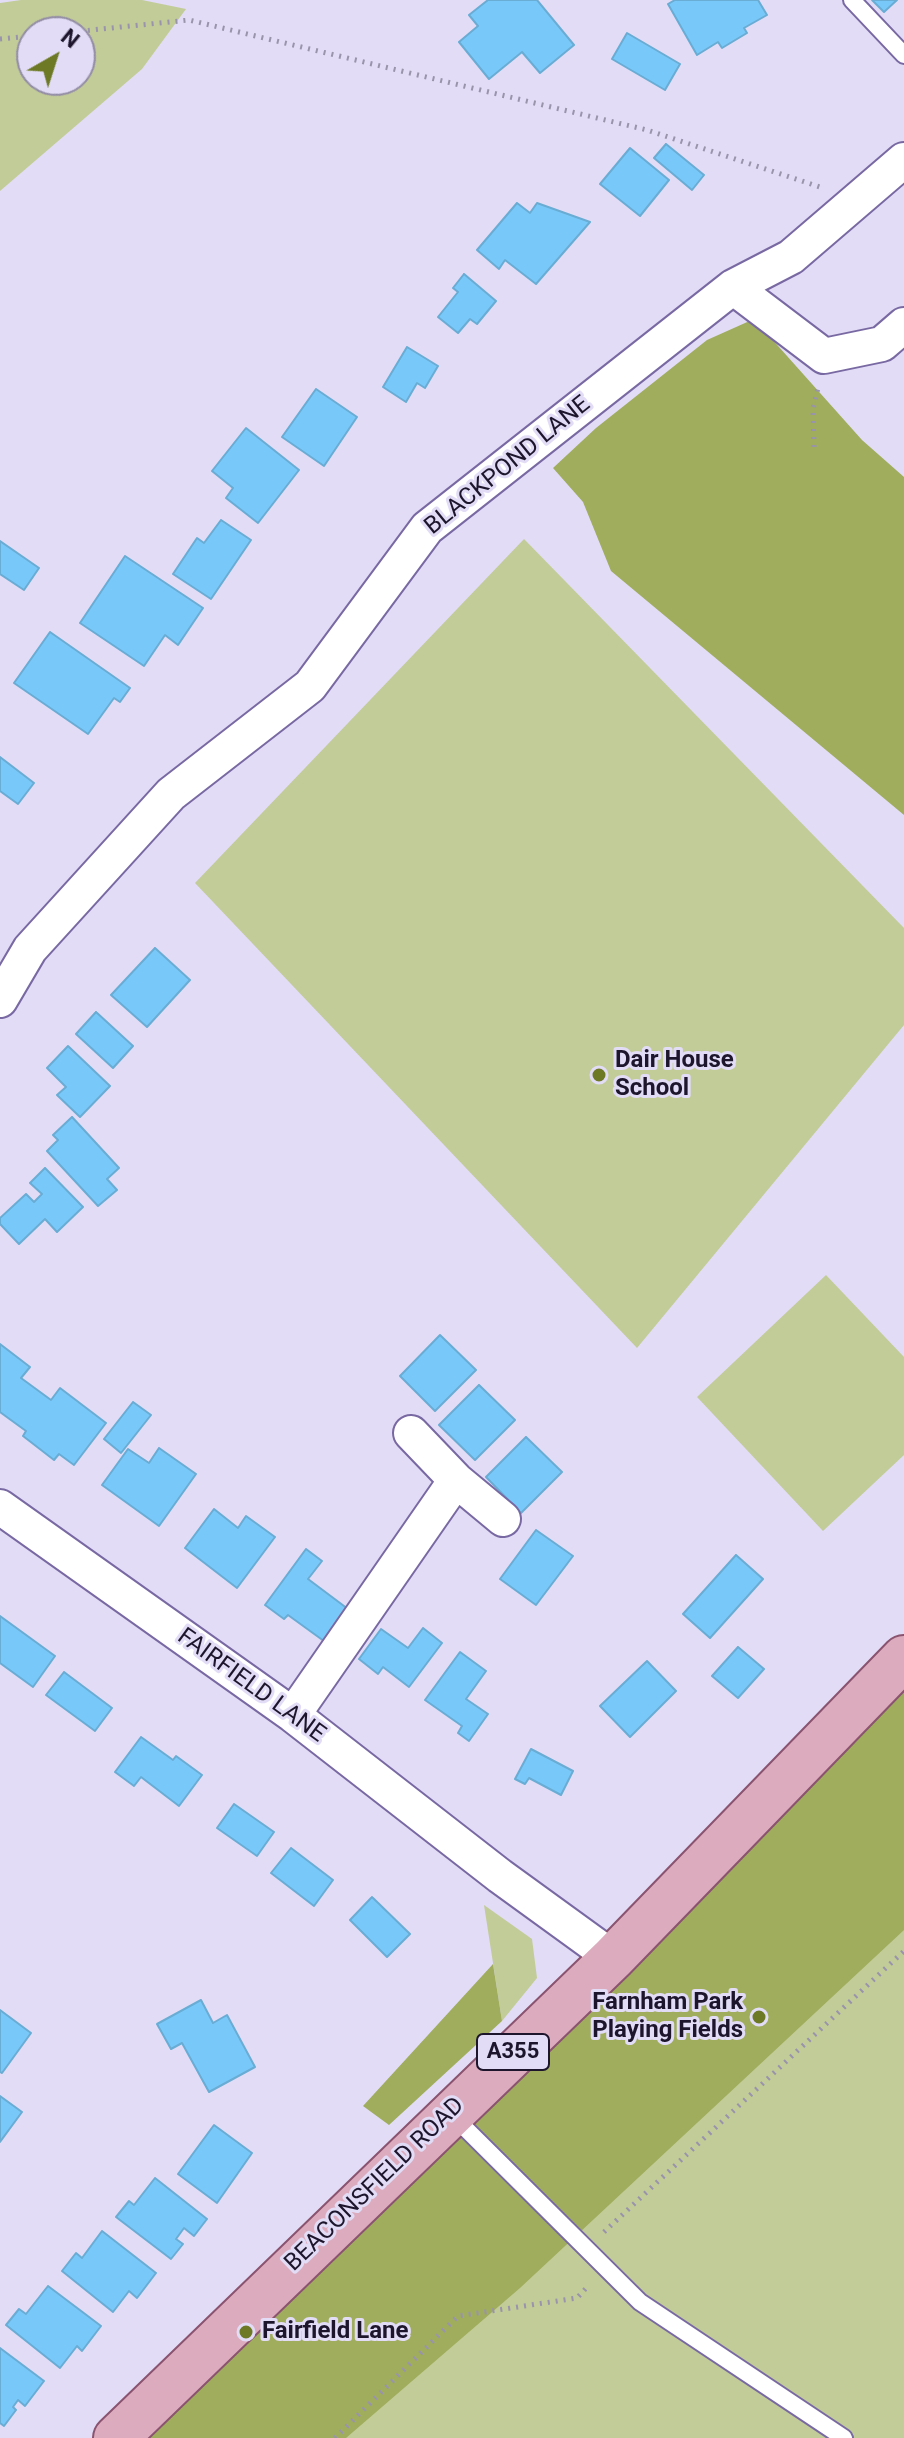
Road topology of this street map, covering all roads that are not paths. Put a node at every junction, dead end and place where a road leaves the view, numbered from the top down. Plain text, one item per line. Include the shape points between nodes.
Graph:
1 (852, 0) edge
2 (904, 55) edge
3 (904, 160) edge
4 (733, 287) junction
5 (904, 325) edge
6 (0, 1000) edge
7 (411, 1433) dead end
8 (456, 1480) junction
9 (0, 1507) edge
10 (503, 1519) dead end
11 (904, 1658) edge
12 (293, 1715) junction
13 (613, 1958) junction
14 (449, 2112) junction
15 (116, 2438) edge
16 (844, 2438) edge

1 - 2 lane
3 - 4 street, BLACKPOND LANE via 791,257
4 - 5 street via 824,356 882,344
4 - 6 street, BLACKPOND LANE via 427,528 310,686 171,794 30,949
7 - 8 street
8 - 10 street
8 - 12 street
9 - 12 street, FAIRFIELD LANE
11 - 13 main road, BEACONSFIELD ROAD / A355
12 - 13 street, FAIRFIELD LANE
13 - 14 main road, BEACONSFIELD ROAD / A355
14 - 15 main road, BEACONSFIELD ROAD / A355
14 - 16 lane via 640,2302

